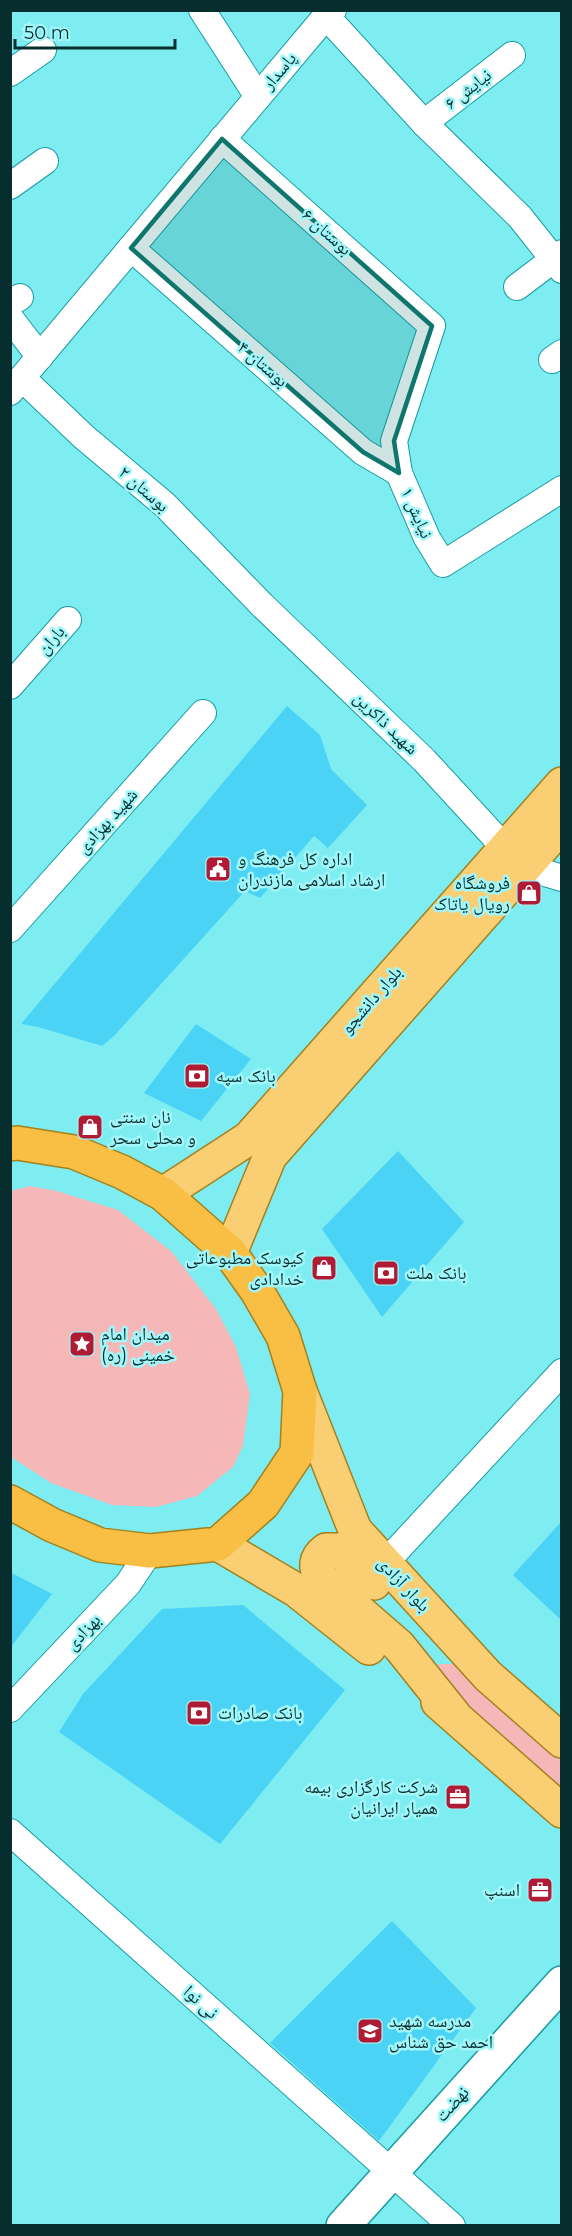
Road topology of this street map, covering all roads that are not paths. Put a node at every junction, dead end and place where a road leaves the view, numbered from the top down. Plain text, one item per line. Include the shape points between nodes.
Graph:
1 (202, 10) edge
2 (330, 13) edge
3 (43, 50) dead end
4 (512, 55) dead end
5 (10, 73) edge
6 (258, 97) junction
7 (424, 123) junction
8 (222, 139) junction
9 (45, 161) dead end
10 (10, 186) edge
11 (131, 248) junction
12 (559, 261) edge
13 (517, 287) dead end
14 (14, 306) edge
15 (432, 326) joint
16 (40, 357) junction
17 (16, 385) edge
18 (399, 473) junction
19 (561, 489) edge
20 (262, 604) joint
21 (68, 620) dead end
22 (10, 686) edge
23 (203, 713) dead end
24 (561, 784) edge
25 (561, 825) edge
26 (515, 857) junction
27 (561, 878) edge
28 (10, 928) edge
29 (10, 1144) edge
30 (163, 1194) junction
31 (230, 1253) junction
32 (561, 1372) edge
33 (300, 1391) junction
34 (11, 1503) edge
35 (218, 1544) junction
36 (150, 1551) junction
37 (385, 1563) junction
38 (488, 1676) junction
39 (10, 1708) edge
40 (455, 1716) junction
41 (561, 1741) edge
42 (561, 1811) edge
43 (10, 1832) edge
44 (561, 1983) edge
45 (391, 2172) junction
46 (343, 2226) edge
47 (452, 2226) edge

1 - 6 street
2 - 6 street, پاسدار
2 - 7 street, پاسدار
3 - 5 street
4 - 7 street, نیایش ۶
6 - 8 street, پاسدار
7 - 12 street, پاسدار
8 - 11 street, پاسدار
8 - 15 street, بوستان ۶
9 - 10 street
11 - 16 street, پاسدار
11 - 18 street, بوستان ۴ via 363,452
12 - 13 street
14 - 16 street
15 - 18 street, نیایش ۱ via 394,441
16 - 17 street, پاسدار
17 - 20 street, بوستان ۲ via 165,505
18 - 19 street, نیایش ۱ via 427,538 443,564
20 - 26 street, شهید ذاکرین via 424,760
21 - 22 street, باران
23 - 28 street, شهید بهزادی
24 - 26 main road, بلوار دانشجو
25 - 26 main road, بلوار دانشجو
26 - 27 street
26 - 30 main road, بلوار دانشجو via 249,1138
26 - 31 main road, بلوار دانشجو via 270,1156
29 - 30 highway via 74,1152
30 - 31 highway
31 - 33 highway via 283,1336
32 - 37 street
33 - 35 highway via 297,1453 263,1504
33 - 37 main road, بلوار آزادی via 355,1530
34 - 36 highway via 100,1545
35 - 36 highway
35 - 40 main road via 296,1590
36 - 39 street, بهزادی via 128,1584
37 - 38 main road, بلوار آزادی
38 - 40 main road via 413,1624 346,1553 333,1548 321,1554 316,1567 322,1579 399,1646
38 - 41 main road, بلوار آزادی
40 - 42 main road
43 - 45 street, نی نوا
44 - 45 main road, نهضت
45 - 46 main road, نهضت
45 - 47 street, نی نوا

